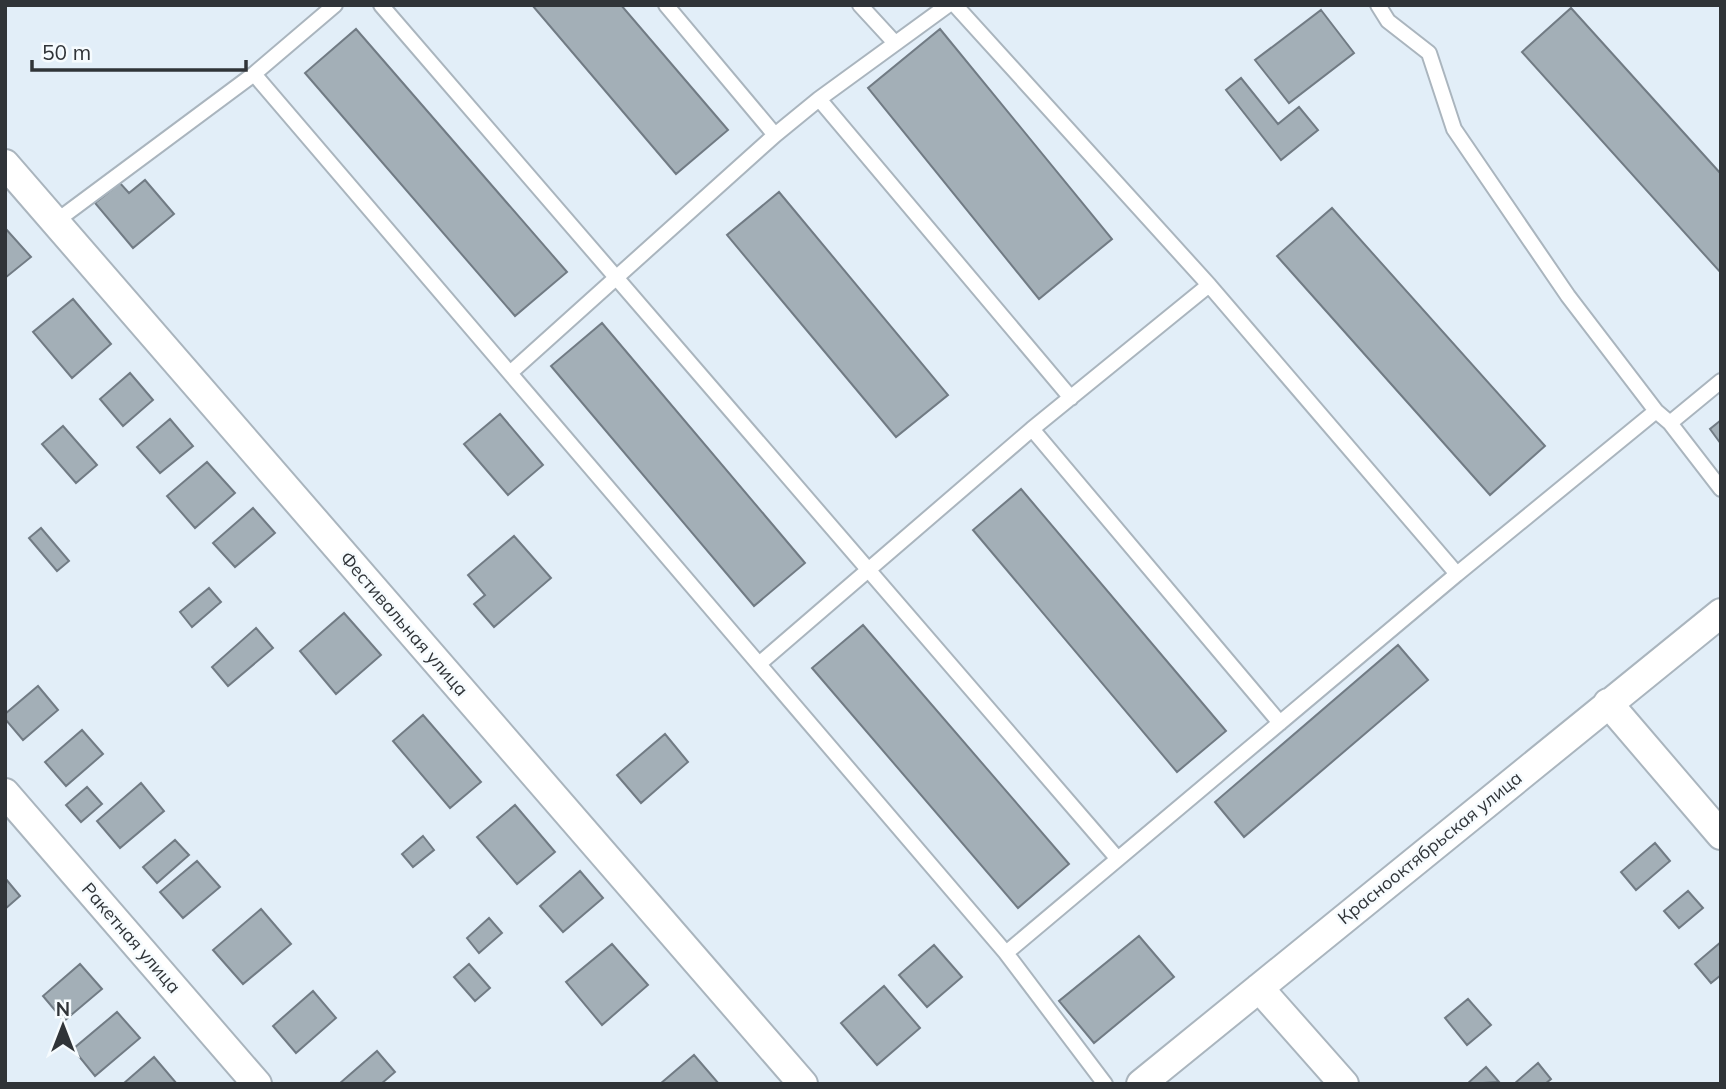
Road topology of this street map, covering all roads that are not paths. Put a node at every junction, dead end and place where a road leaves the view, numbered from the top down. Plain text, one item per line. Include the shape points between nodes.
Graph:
1 (335, 5) edge
2 (381, 5) edge
3 (666, 5) edge
4 (860, 5) edge
5 (948, 5) edge
6 (955, 5) edge
7 (1378, 5) edge
8 (895, 43) junction
9 (254, 74) junction
10 (818, 99) junction
11 (775, 135) junction
12 (5, 164) edge
13 (55, 222) junction
14 (615, 277) junction
15 (1209, 285) junction
16 (510, 373) junction
17 (1721, 381) edge
18 (1071, 398) junction
19 (1656, 411) junction
20 (1670, 423) junction
21 (1032, 429) junction
22 (1721, 489) edge
23 (869, 570) junction
24 (1457, 574) junction
25 (1721, 613) edge
26 (759, 664) junction
27 (1608, 703) junction
28 (1280, 723) junction
29 (5, 793) edge
30 (1721, 835) edge
31 (1117, 858) junction
32 (1006, 953) junction
33 (1259, 988) junction
34 (257, 1084) edge
35 (803, 1084) edge
36 (1105, 1084) edge
37 (1141, 1084) edge
38 (1344, 1084) edge

1 - 9 lane
2 - 14 lane
3 - 11 lane
4 - 8 lane
5 - 8 lane
6 - 15 lane
7 - 19 lane via 1388,21 1429,53 1454,130 1568,296
8 - 10 lane
9 - 13 lane
9 - 16 lane
10 - 11 lane
10 - 18 lane
11 - 14 lane
12 - 13 street, Фестивальная улица
13 - 35 street, Фестивальная улица
14 - 16 lane
14 - 23 lane
15 - 18 lane
15 - 24 lane
16 - 26 lane
17 - 20 lane
18 - 21 lane
19 - 20 lane
19 - 24 lane
20 - 22 lane
21 - 23 lane
21 - 28 lane
23 - 26 lane
23 - 31 lane
24 - 28 lane
25 - 27 street, Краснооктябрьская улица
26 - 32 lane
27 - 30 street
27 - 33 street, Краснооктябрьская улица
28 - 31 lane
29 - 34 street, Ракетная улица
31 - 32 lane
32 - 36 lane
33 - 37 street, Краснооктябрьская улица
33 - 38 street

